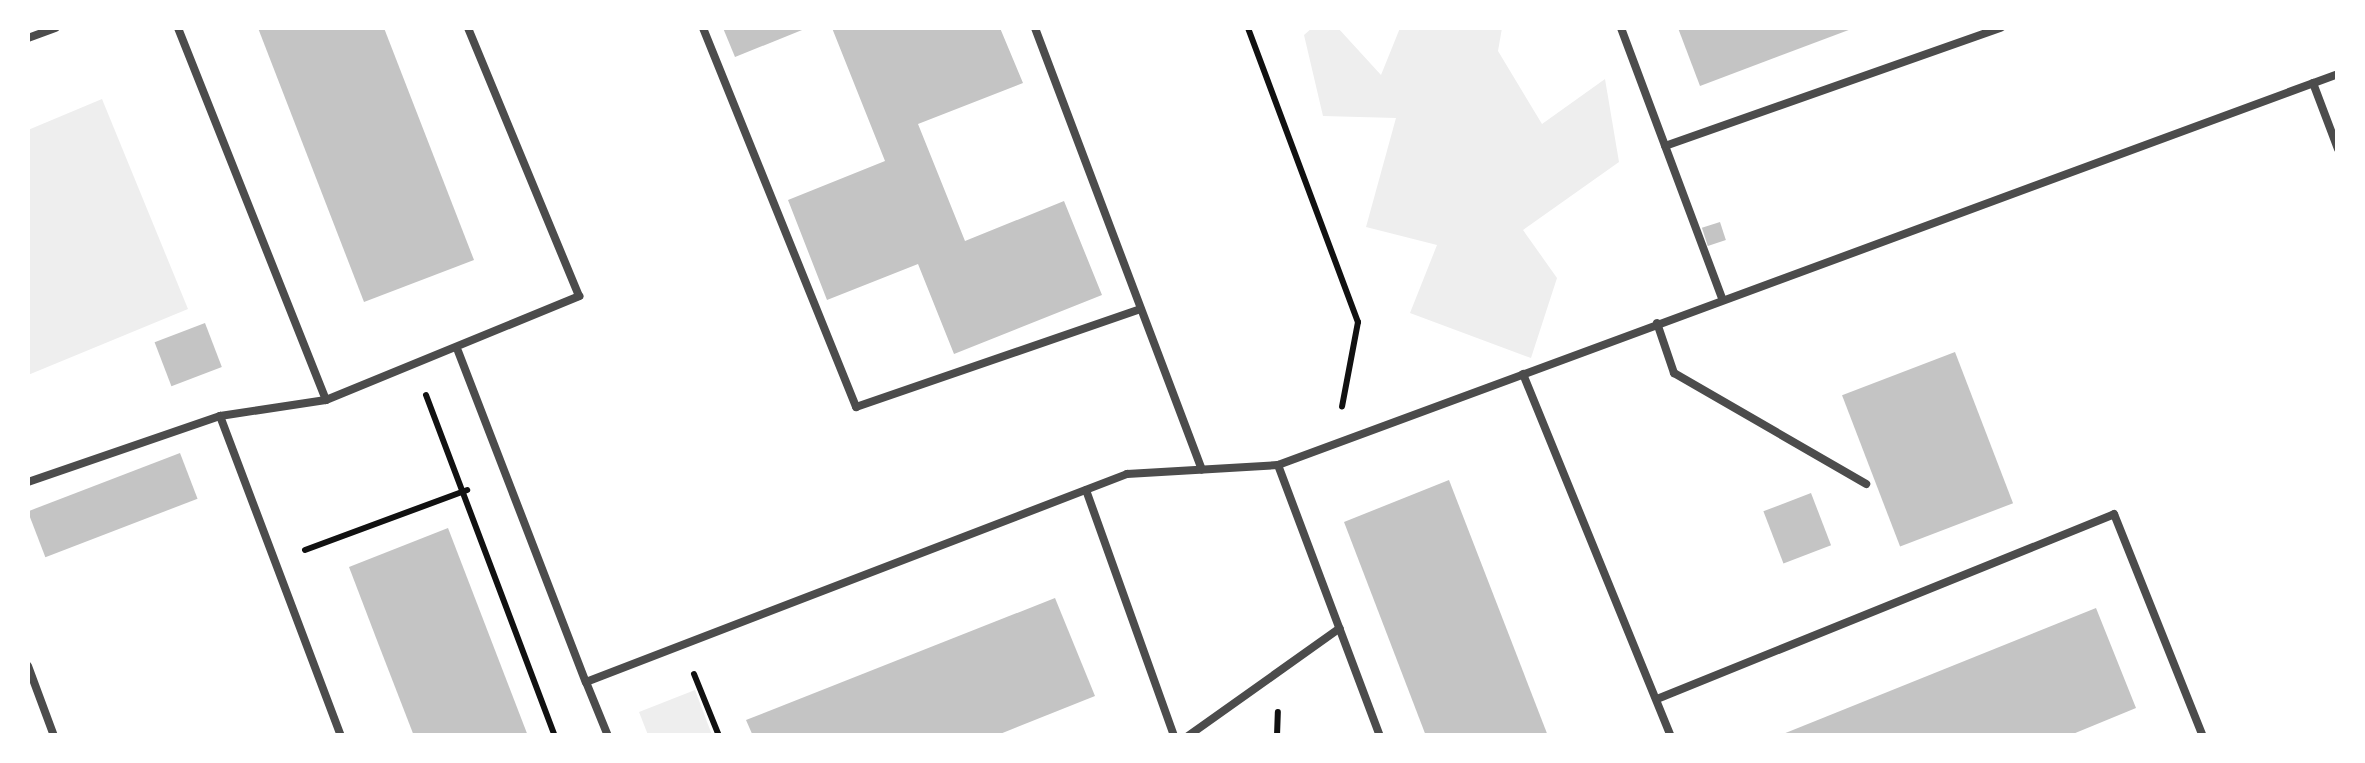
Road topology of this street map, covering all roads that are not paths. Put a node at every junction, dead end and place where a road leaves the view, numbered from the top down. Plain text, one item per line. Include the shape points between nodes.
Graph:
1 (55, 28) edge
2 (178, 28) edge
3 (468, 28) edge
4 (703, 28) edge
5 (1035, 28) edge
6 (1621, 28) edge
7 (2001, 28) edge
8 (28, 38) edge
9 (2338, 74) edge
10 (2313, 84) junction
11 (1665, 146) junction
12 (2338, 149) edge
13 (1722, 298) junction
14 (1142, 310) junction
15 (1657, 323) junction
16 (458, 351) junction
17 (1523, 374) junction
18 (326, 400) junction
19 (220, 416) junction
20 (1278, 464) junction
21 (1202, 470) junction
22 (28, 482) edge
23 (1866, 484) dead end
24 (1086, 490) junction
25 (1340, 628) junction
26 (28, 666) edge
27 (586, 682) junction
28 (1657, 700) junction
29 (54, 736) edge
30 (341, 736) edge
31 (608, 736) edge
32 (1174, 736) edge
33 (1188, 736) edge
34 (1380, 736) edge
35 (1671, 736) edge
36 (2203, 736) edge

1 - 8 lane
2 - 18 lane
3 - 16 lane via 579,296
4 - 14 lane via 856,407
5 - 14 lane
6 - 11 lane
7 - 11 lane
9 - 10 lane
10 - 12 lane
10 - 13 lane
11 - 13 lane
13 - 15 lane
14 - 21 lane
15 - 17 lane
15 - 23 lane via 1674,373
16 - 18 lane
16 - 27 lane
17 - 20 lane
17 - 28 lane
18 - 19 lane
19 - 22 lane
19 - 30 lane
20 - 21 lane
20 - 25 lane
21 - 24 lane via 1127,474
24 - 27 lane
24 - 32 lane
25 - 33 lane
25 - 34 lane
26 - 29 lane
27 - 31 lane
28 - 35 lane
28 - 36 lane via 2114,514

